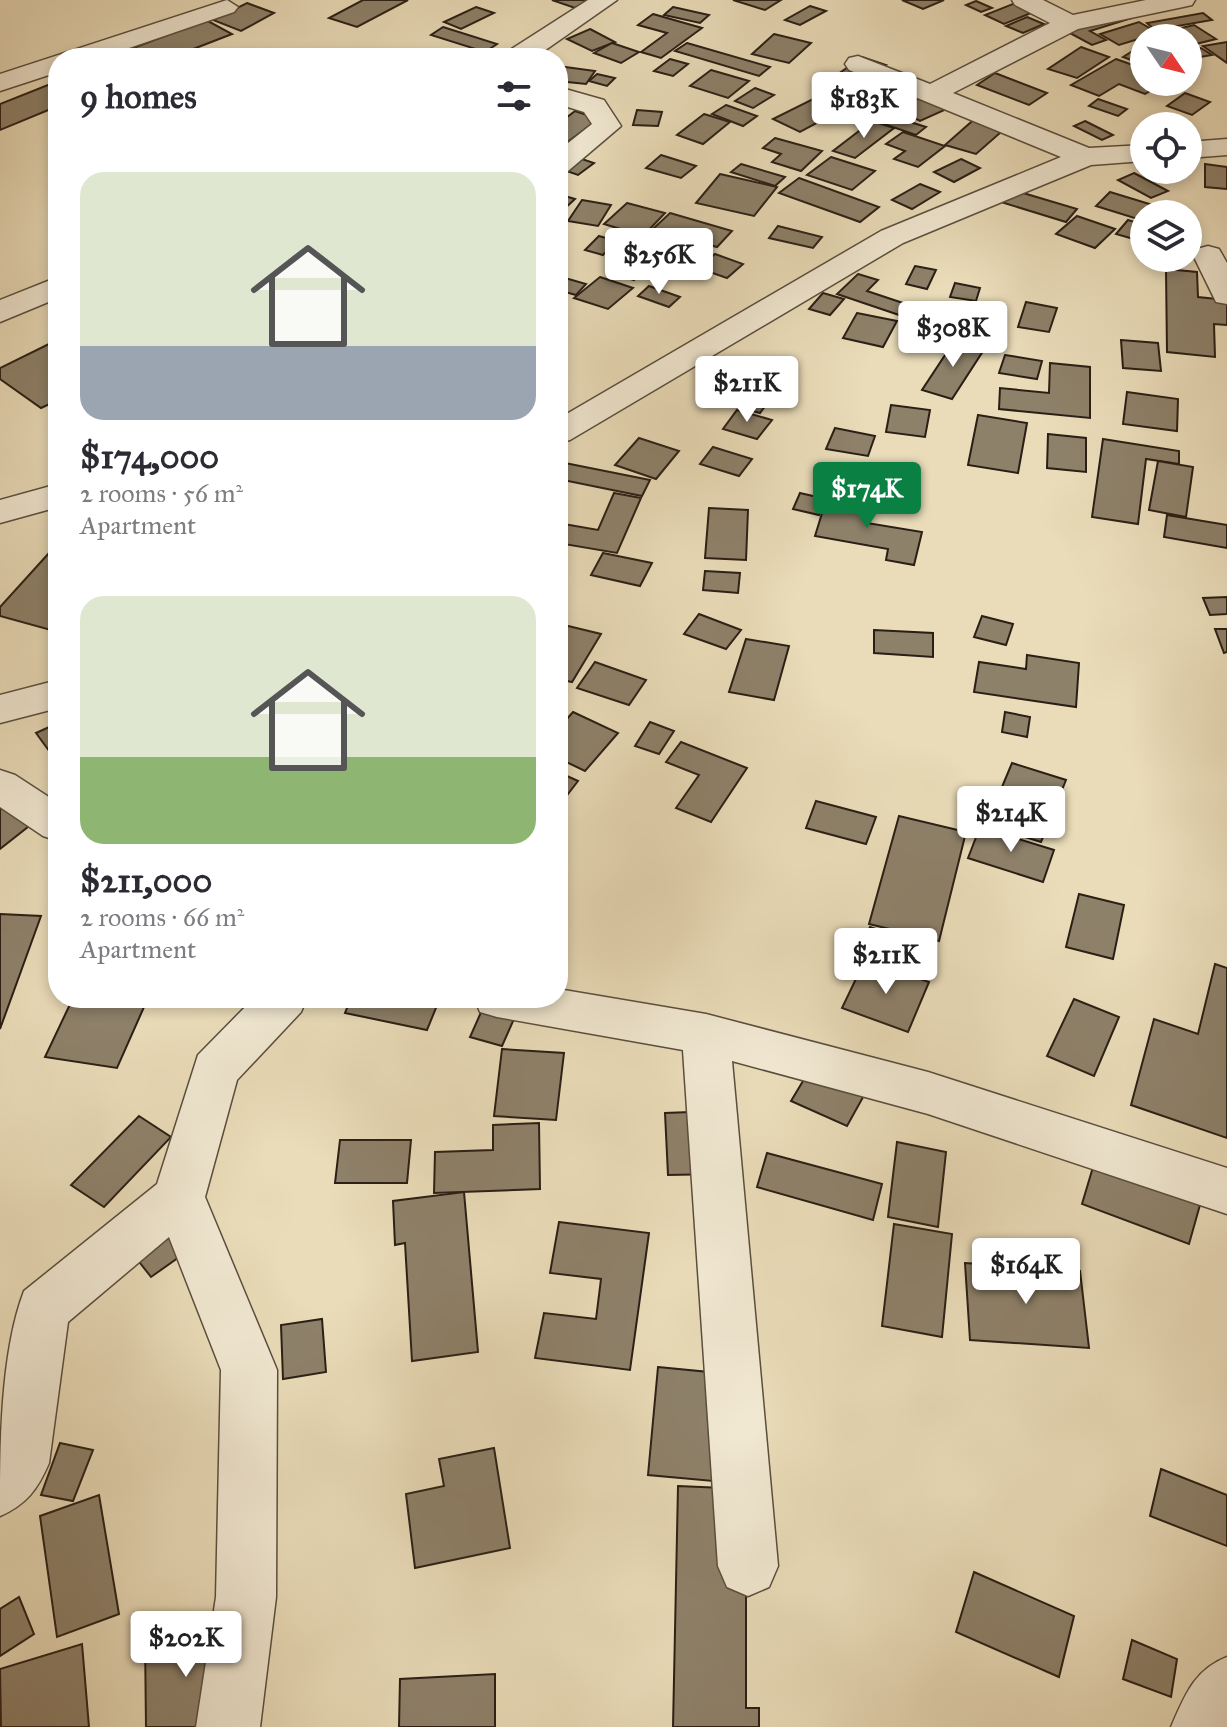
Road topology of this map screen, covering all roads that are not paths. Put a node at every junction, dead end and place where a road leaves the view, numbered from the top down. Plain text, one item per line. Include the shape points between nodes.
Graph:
1 (605, 0) edge
2 (1024, 0) edge
3 (1183, 0) edge
4 (225, 7) dead end
5 (1070, 23) junction
6 (104, 48) edge
7 (531, 48) edge
8 (858, 64) dead end
9 (48, 66) edge
10 (0, 83) edge
11 (931, 94) junction
12 (568, 98) edge
13 (1227, 147) edge
14 (1202, 149) edge
15 (1130, 154) edge
16 (568, 157) edge
17 (1086, 157) junction
18 (1208, 255) dead end
19 (48, 290) edge
20 (1227, 295) edge
21 (0, 312) edge
22 (568, 426) edge
23 (48, 498) edge
24 (0, 512) edge
25 (48, 697) edge
26 (0, 709) edge
27 (0, 786) edge
28 (48, 818) edge
29 (274, 1008) edge
30 (555, 1008) edge
31 (706, 1034) junction
32 (1227, 1191) edge
33 (179, 1197) junction
34 (0, 1487) edge
35 (748, 1566) dead end
36 (1227, 1688) edge
37 (228, 1727) edge
38 (1203, 1727) edge

1 - 7 street
2 - 5 street
3 - 5 street
4 - 6 street
5 - 11 street
8 - 11 street
9 - 10 street
11 - 17 street
12 - 16 street via 594,106 607,126
13 - 14 street
15 - 17 street
17 - 22 street via 892,237
18 - 20 street
19 - 21 street
23 - 24 street
25 - 26 street
27 - 28 street
29 - 33 street via 215,1070
30 - 31 street
31 - 32 street via 928,1093
31 - 35 street
33 - 34 street via 43,1309 20,1463
33 - 37 street via 249,1370 246,1597
36 - 38 street

